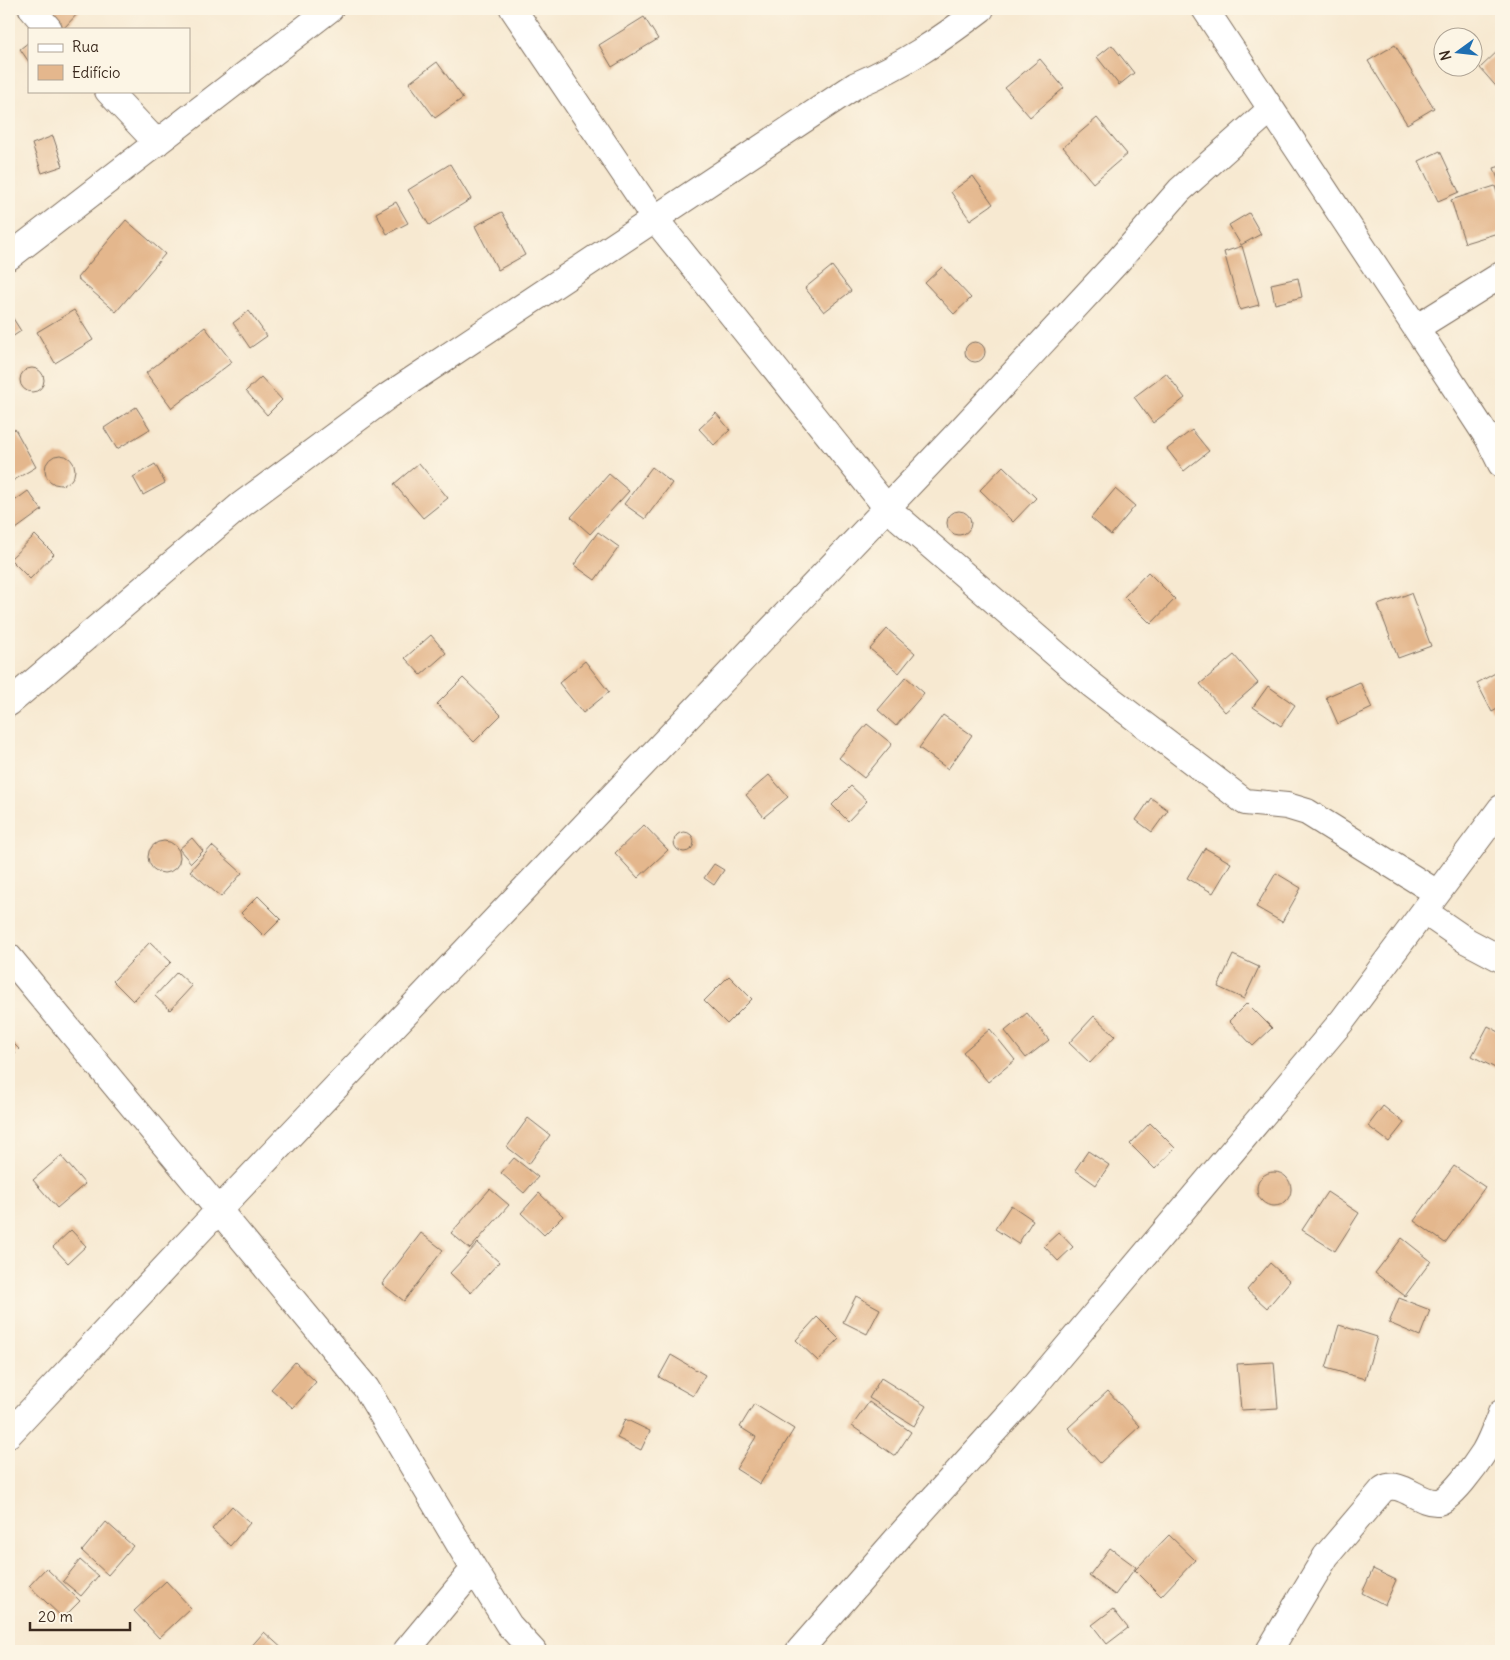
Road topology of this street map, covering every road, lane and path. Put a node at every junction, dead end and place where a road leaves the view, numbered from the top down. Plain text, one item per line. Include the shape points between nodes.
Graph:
1 (32, 9) edge
2 (330, 9) edge
3 (513, 9) edge
4 (981, 9) edge
5 (1205, 9) edge
6 (48, 28) edge
7 (109, 92) edge
8 (1270, 110) junction
9 (156, 143) junction
10 (655, 219) junction
11 (9, 258) edge
12 (1501, 275) edge
13 (1416, 328) junction
14 (1501, 464) edge
15 (887, 508) junction
16 (9, 703) edge
17 (1501, 808) edge
18 (1431, 902) junction
19 (9, 956) edge
20 (1501, 959) edge
21 (218, 1211) junction
22 (1501, 1413) edge
23 (9, 1434) edge
24 (474, 1570) junction
25 (406, 1651) edge
26 (533, 1651) edge
27 (799, 1651) edge
28 (1269, 1651) edge

1 - 6 street
2 - 9 street
3 - 10 street
4 - 10 street via 933,46 892,70 856,85
5 - 8 street
7 - 9 street
8 - 13 street
8 - 15 street via 1180,190 1118,262
9 - 11 street
10 - 15 street
10 - 16 street via 388,396 249,500
12 - 13 street
13 - 14 street via 1488,438
15 - 18 street via 1092,685 1245,802 1287,806 1307,812
15 - 21 street
17 - 18 street
18 - 20 street via 1467,941
18 - 27 street via 1342,1021 1025,1397
19 - 21 street
21 - 23 street
21 - 24 street via 366,1388
22 - 28 street via 1484,1452 1448,1498 1430,1501 1396,1487 1383,1489 1326,1556
24 - 25 street
24 - 26 street via 510,1625

